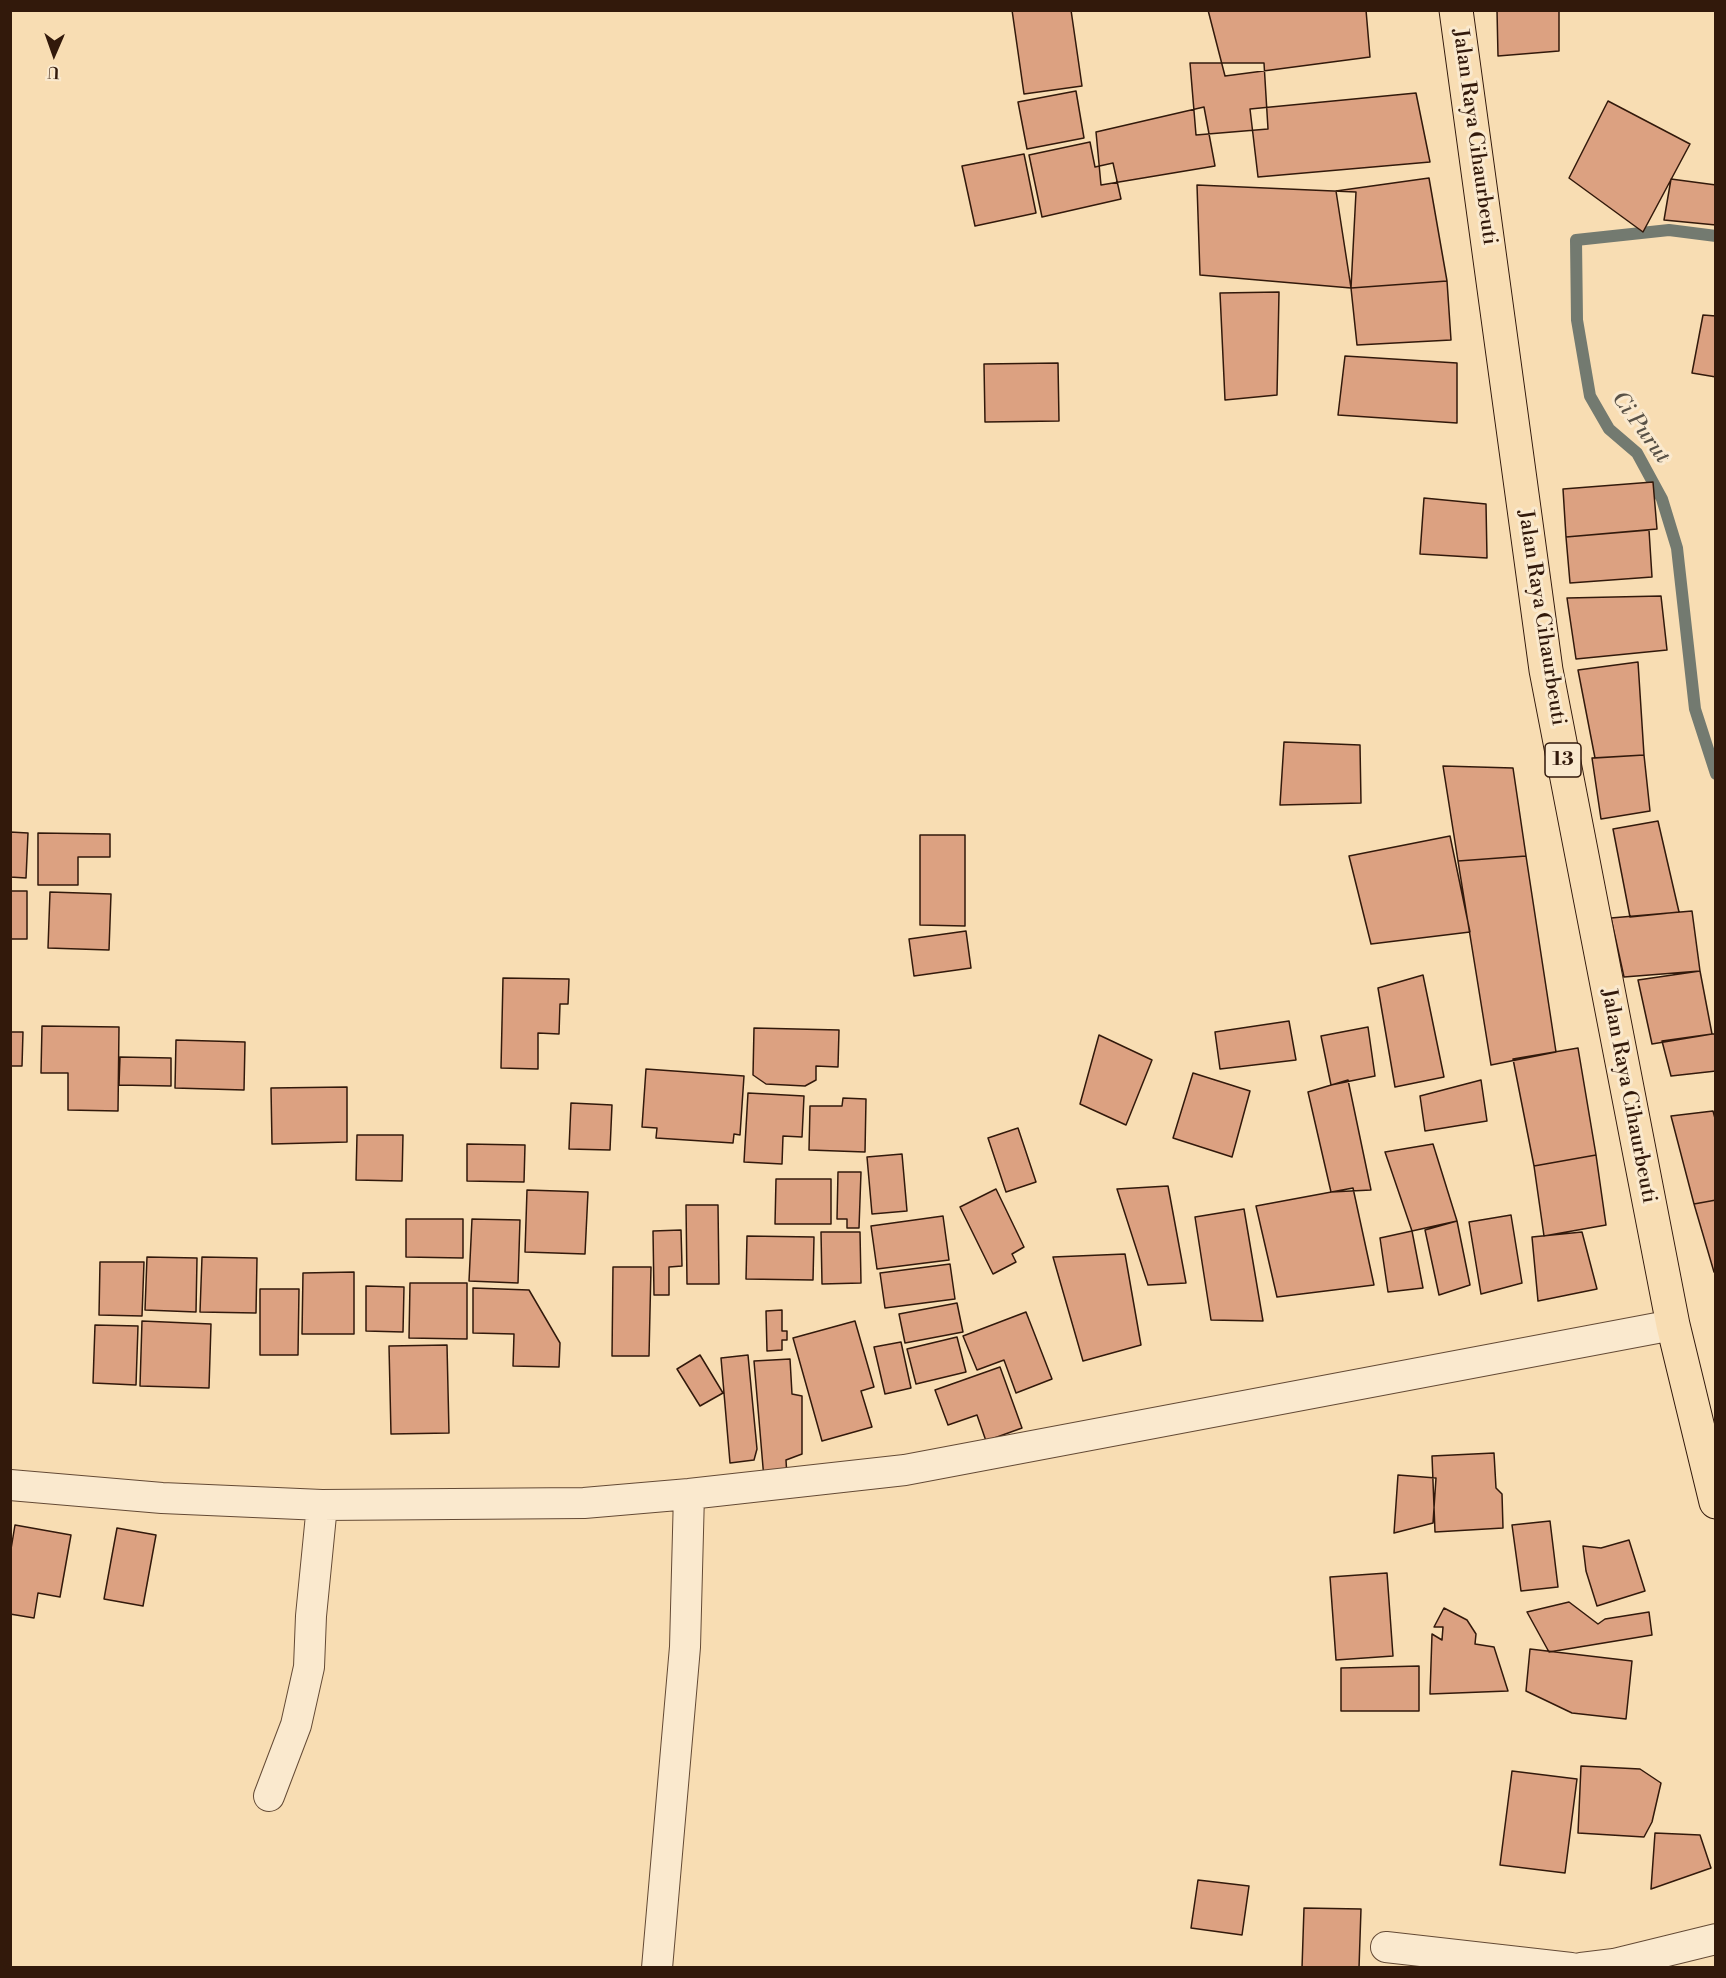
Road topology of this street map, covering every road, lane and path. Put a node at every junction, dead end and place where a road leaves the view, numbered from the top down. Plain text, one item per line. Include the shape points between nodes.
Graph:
1 (1456, 10) edge
2 (1672, 1325) junction
3 (10, 1485) edge
4 (689, 1494) junction
5 (1716, 1502) edge
6 (322, 1505) junction
7 (270, 1796) dead end
8 (1716, 1939) edge
9 (1386, 1947) dead end
10 (657, 1968) edge
11 (1571, 1968) edge
12 (1581, 1968) edge

1 - 2 highway, Jalan Raya Cihaurbeuti / 13 via 1546,670
2 - 4 street via 905,1470
2 - 5 highway, Jalan Raya Cihaurbeuti / 13
3 - 6 street via 162,1498
4 - 6 street via 584,1503
4 - 10 street via 685,1647
6 - 7 street via 309,1667 296,1725
8 - 12 street via 1614,1964
9 - 11 street

